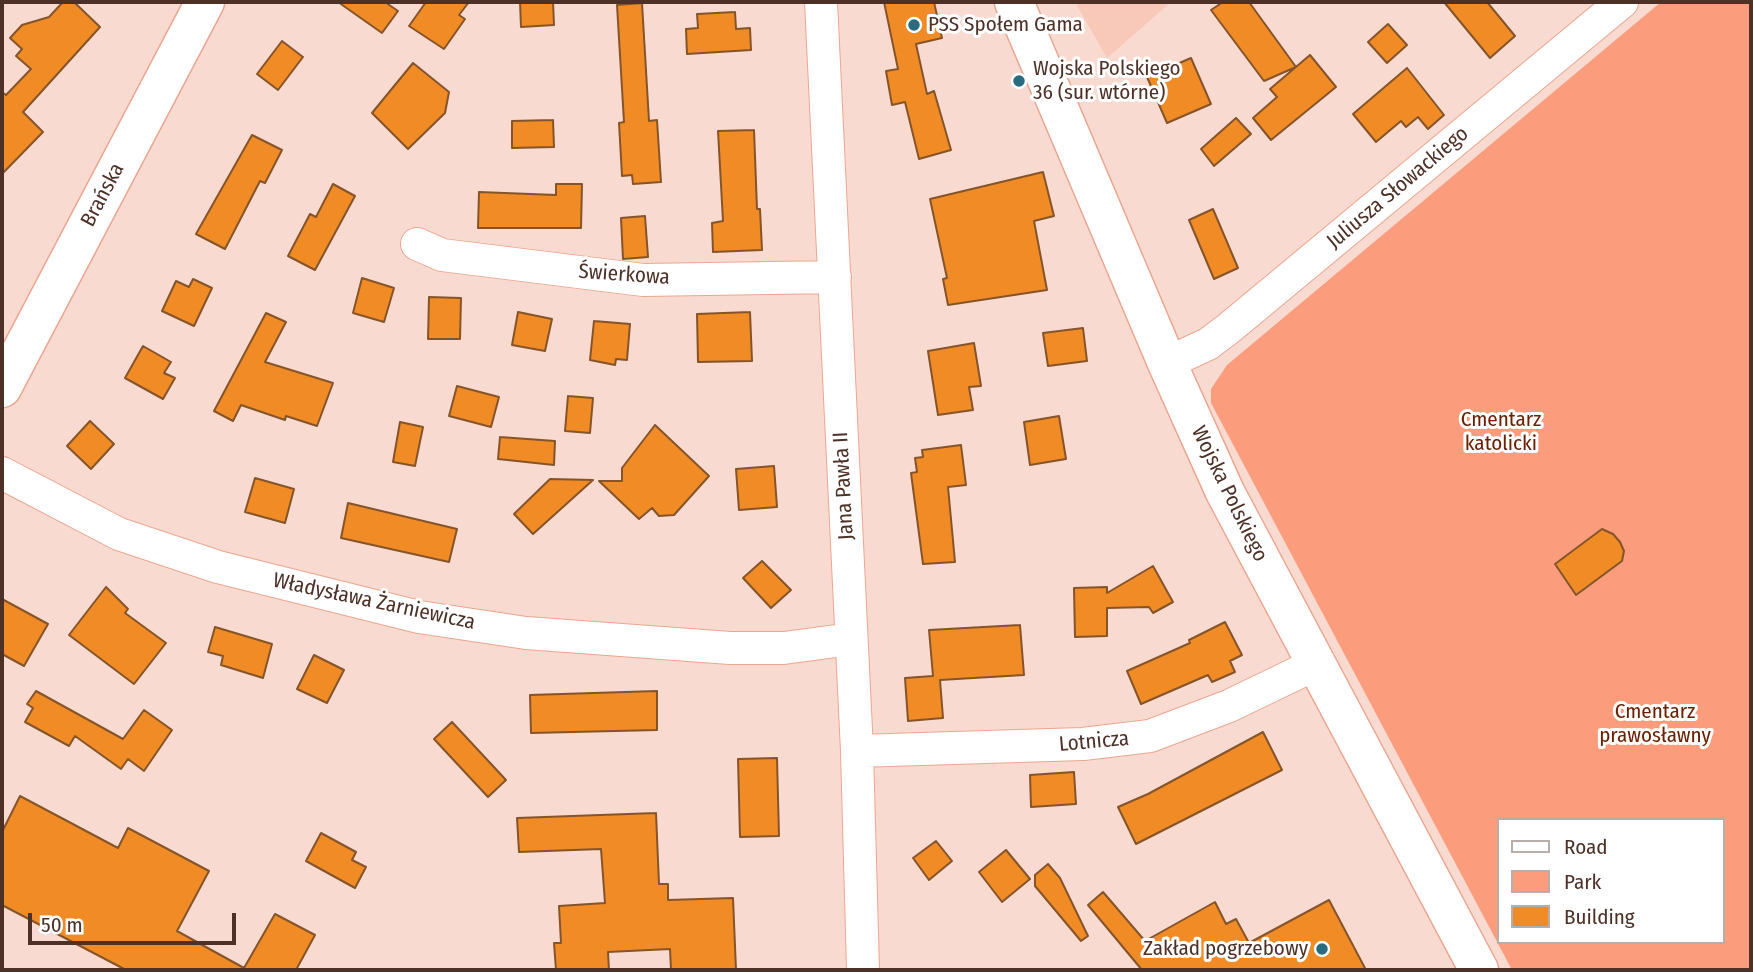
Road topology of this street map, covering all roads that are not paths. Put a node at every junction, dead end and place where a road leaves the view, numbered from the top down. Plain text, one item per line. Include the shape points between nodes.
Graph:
1 (205, 2) edge
2 (821, 2) edge
3 (1014, 2) edge
4 (1622, 2) edge
5 (417, 244) dead end
6 (835, 277) junction
7 (1167, 363) junction
8 (2, 388) edge
9 (2, 473) edge
10 (851, 639) junction
11 (1316, 664) junction
12 (857, 751) junction
13 (863, 970) edge
14 (1479, 970) edge

1 - 8 main road, Brańska
2 - 6 street, Jana Pawła II
3 - 7 main road, Wojska Polskiego
4 - 7 street, Juliusza Słowackiego via 1228,329
5 - 6 street, Świerkowa via 442,255 643,280
6 - 10 street, Jana Pawła II
7 - 11 main road, Wojska Polskiego via 1226,492
9 - 10 street, Władysława Żarniewicza via 119,534 218,566 419,617 526,633 730,648 784,648
10 - 12 street, Jana Pawła II
11 - 12 street, Lotnicza via 1150,737 1083,744
11 - 14 main road, Wojska Polskiego
12 - 13 street, Jana Pawła II

